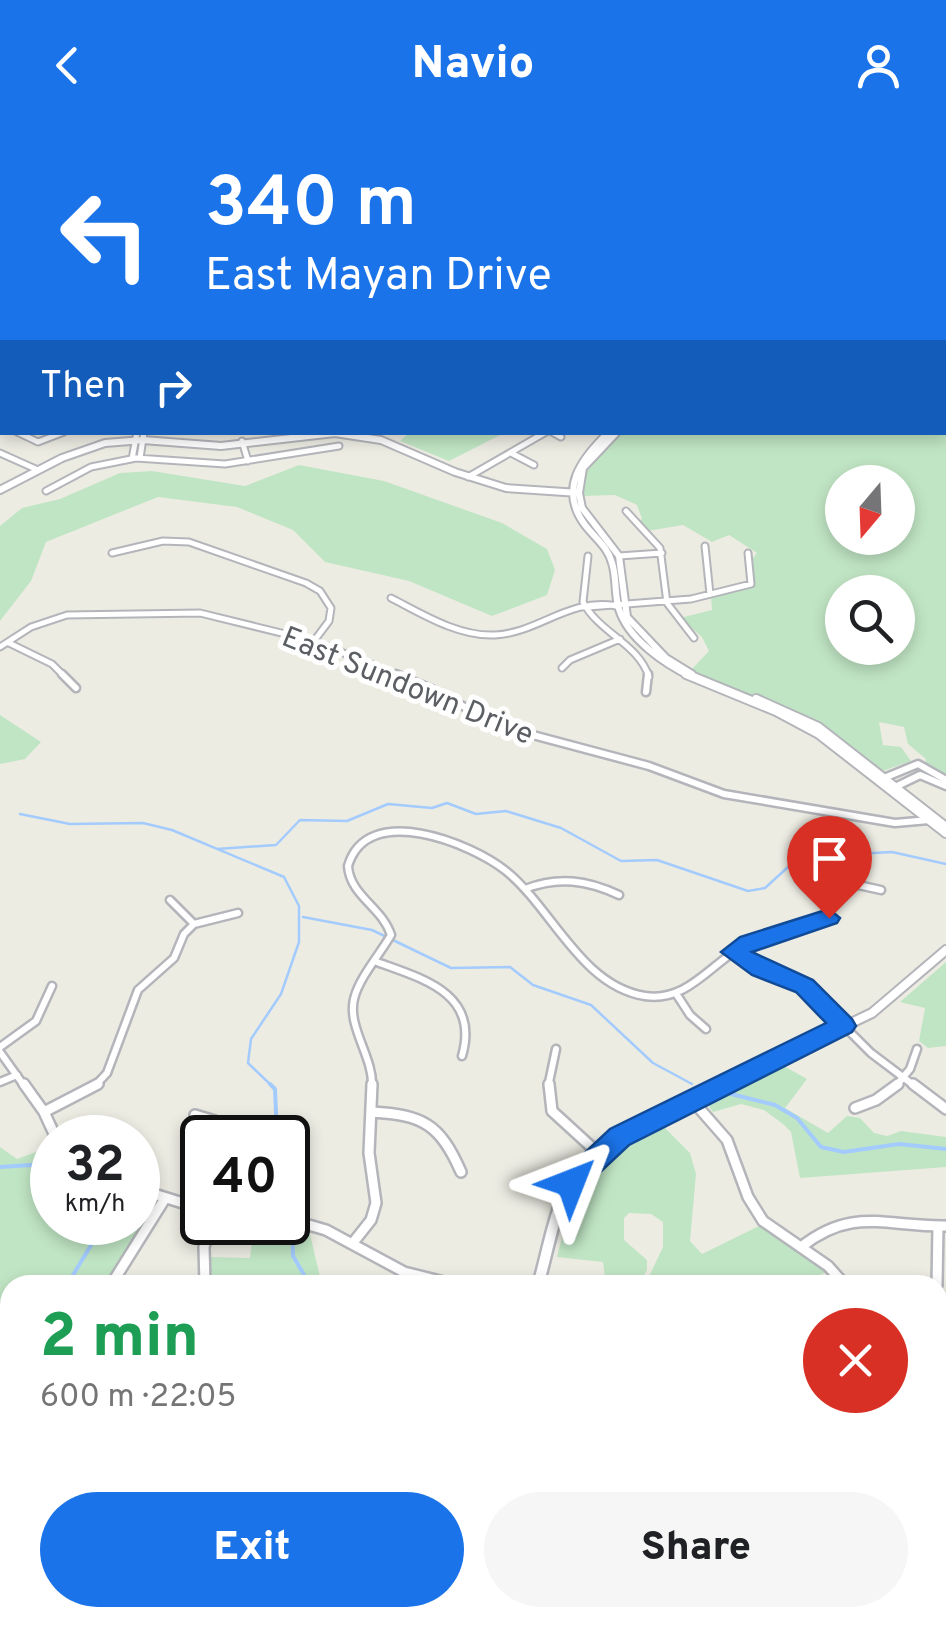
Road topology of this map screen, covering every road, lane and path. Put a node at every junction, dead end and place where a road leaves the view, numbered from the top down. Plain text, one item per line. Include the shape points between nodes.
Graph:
1 (23, 435) edge
2 (56, 435) edge
3 (274, 435) edge
4 (299, 435) edge
5 (543, 435) edge
6 (558, 435) edge
7 (607, 435) edge
8 (614, 435) edge
9 (378, 436) edge
10 (561, 436) dead end
11 (140, 437) edge
12 (242, 442) junction
13 (338, 446) dead end
14 (510, 452) junction
15 (0, 453) edge
16 (132, 458) junction
17 (140, 458) junction
18 (248, 462) junction
19 (238, 463) junction
20 (534, 464) dead end
21 (37, 468) junction
22 (240, 470) dead end
23 (470, 476) junction
24 (0, 488) edge
25 (46, 490) dead end
26 (576, 492) junction
27 (626, 511) dead end
28 (705, 546) dead end
29 (112, 553) dead end
30 (662, 553) junction
31 (748, 553) dead end
32 (588, 556) dead end
33 (619, 556) junction
34 (710, 595) junction
35 (391, 598) dead end
36 (666, 602) junction
37 (585, 606) junction
38 (620, 606) junction
39 (694, 638) dead end
40 (620, 639) junction
41 (314, 641) junction
42 (8, 642) junction
43 (0, 647) edge
44 (562, 668) dead end
45 (76, 688) dead end
46 (646, 692) dead end
47 (902, 770) junction
48 (927, 774) junction
49 (913, 778) junction
50 (882, 779) junction
51 (946, 783) edge
52 (893, 788) junction
53 (933, 819) junction
54 (946, 830) edge
55 (525, 890) junction
56 (881, 890) dead end
57 (619, 895) dead end
58 (170, 900) dead end
59 (238, 913) dead end
60 (194, 924) junction
61 (946, 950) edge
62 (733, 952) junction
63 (377, 962) junction
64 (52, 986) dead end
65 (678, 995) junction
66 (843, 1026) junction
67 (706, 1029) dead end
68 (0, 1049) edge
69 (917, 1049) dead end
70 (556, 1050) dead end
71 (462, 1056) dead end
72 (17, 1075) junction
73 (902, 1079) junction
74 (0, 1082) edge
75 (692, 1100) junction
76 (855, 1108) dead end
77 (946, 1109) edge
78 (44, 1112) junction
79 (372, 1112) junction
80 (45, 1115) edge
81 (598, 1153) junction
82 (462, 1172) dead end
83 (160, 1198) edge
84 (164, 1200) junction
85 (180, 1204) edge
86 (310, 1226) edge
87 (942, 1227) edge
88 (352, 1244) junction
89 (205, 1245) edge
90 (801, 1247) junction
91 (117, 1275) edge
92 (204, 1275) edge
93 (416, 1275) edge
94 (541, 1275) edge
95 (837, 1275) edge
96 (938, 1275) edge

1 - 2 street via 38,442
3 - 12 street
4 - 12 street
5 - 14 street
6 - 10 street
7 - 26 street via 579,462 572,475
8 - 26 street via 585,464
9 - 23 street
11 - 12 street
11 - 16 street
11 - 17 street
11 - 21 street via 87,445
12 - 18 street
13 - 18 street
14 - 20 street
14 - 23 street
15 - 21 street
16 - 17 street
16 - 25 street via 91,467
17 - 19 street
18 - 19 street
19 - 22 street
21 - 24 street
23 - 26 street via 517,490
26 - 33 street
26 - 38 street via 577,513 612,558
27 - 30 street
28 - 34 street
29 - 41 street via 189,542 306,583 331,608
30 - 33 street
30 - 36 street
31 - 34 street via 752,584
32 - 37 street
33 - 38 street
34 - 36 street
35 - 37 street via 484,634 516,631
36 - 38 street
36 - 39 street
37 - 38 street
37 - 40 street
38 - 50 street via 676,664 810,722
40 - 44 street
40 - 46 street via 647,668
41 - 42 street, East Sundown Drive via 168,611 67,614
41 - 53 street, East Sundown Drive via 424,686 499,726 649,766 724,794 895,823
42 - 43 street, East Sundown Drive
42 - 45 street via 52,664
47 - 48 street via 918,764
47 - 49 street
47 - 50 street
48 - 49 street
48 - 51 street
49 - 52 street
50 - 52 street
52 - 53 street
53 - 54 street
55 - 57 street via 562,879
55 - 63 street via 488,860 426,833 378,834 360,845 348,866 351,881 390,928
55 - 65 street via 608,982 642,996
56 - 62 street via 837,886 826,893 824,921
58 - 60 street
59 - 60 street
60 - 78 street via 174,958 138,990 107,1073
61 - 66 street via 885,1005
62 - 65 street
62 - 66 street via 804,986
63 - 71 street via 455,1000 466,1030
63 - 79 street via 357,989 353,1009 373,1069
64 - 68 street via 36,1021
65 - 67 street
66 - 73 street
66 - 75 street
68 - 72 street
69 - 73 street via 914,1067
70 - 81 street via 545,1099 550,1112
72 - 74 street
72 - 78 street
73 - 76 street
73 - 77 street
75 - 81 street
75 - 90 street via 726,1140 763,1221
78 - 80 street
79 - 82 street via 408,1114 432,1124
79 - 88 street via 369,1164 376,1203
81 - 94 street via 562,1198
83 - 84 street
84 - 85 street
84 - 91 street
86 - 88 street
87 - 90 street via 852,1219 821,1229
87 - 96 street
88 - 93 street
89 - 92 street
90 - 95 street

